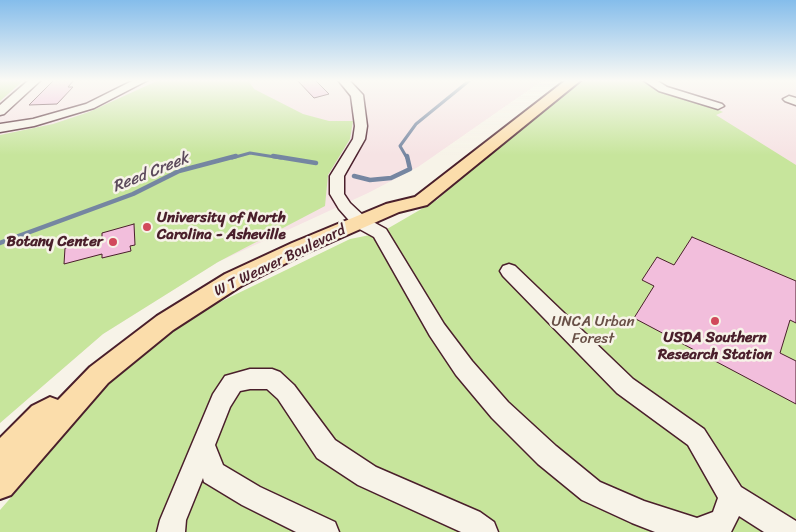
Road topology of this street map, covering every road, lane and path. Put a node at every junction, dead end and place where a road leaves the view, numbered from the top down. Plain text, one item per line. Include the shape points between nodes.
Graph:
1 (92, 105) edge
2 (358, 105) edge
3 (524, 105) edge
4 (544, 105) edge
5 (714, 105) edge
6 (718, 106) dead end
7 (0, 128) edge
8 (393, 208) junction
9 (360, 222) junction
10 (509, 271) dead end
11 (99, 375) junction
12 (204, 446) junction
13 (0, 458) edge
14 (0, 484) edge
15 (732, 496) junction
16 (170, 532) edge
17 (326, 532) edge
18 (484, 532) edge
19 (697, 532) edge
20 (788, 532) edge

1 - 7 street
2 - 9 street via 359,139 337,176 336,190 344,206
3 - 8 main road, W T Weaver Boulevard
4 - 8 main road, W T Weaver Boulevard via 421,201
5 - 6 street
8 - 9 main road, W T Weaver Boulevard
9 - 11 main road, W T Weaver Boulevard via 233,280 165,323
9 - 19 street via 380,233 437,330 464,368 500,410 547,455 591,491 641,514
10 - 15 street via 625,386 696,437
11 - 13 main road, W T Weaver Boulevard via 42,416
11 - 14 main road, W T Weaver Boulevard
12 - 16 street
12 - 17 street via 212,472 251,496
12 - 18 street via 221,401 233,383 250,378 272,379 286,392 326,449 367,476 470,522
15 - 19 street via 723,522
15 - 20 street

